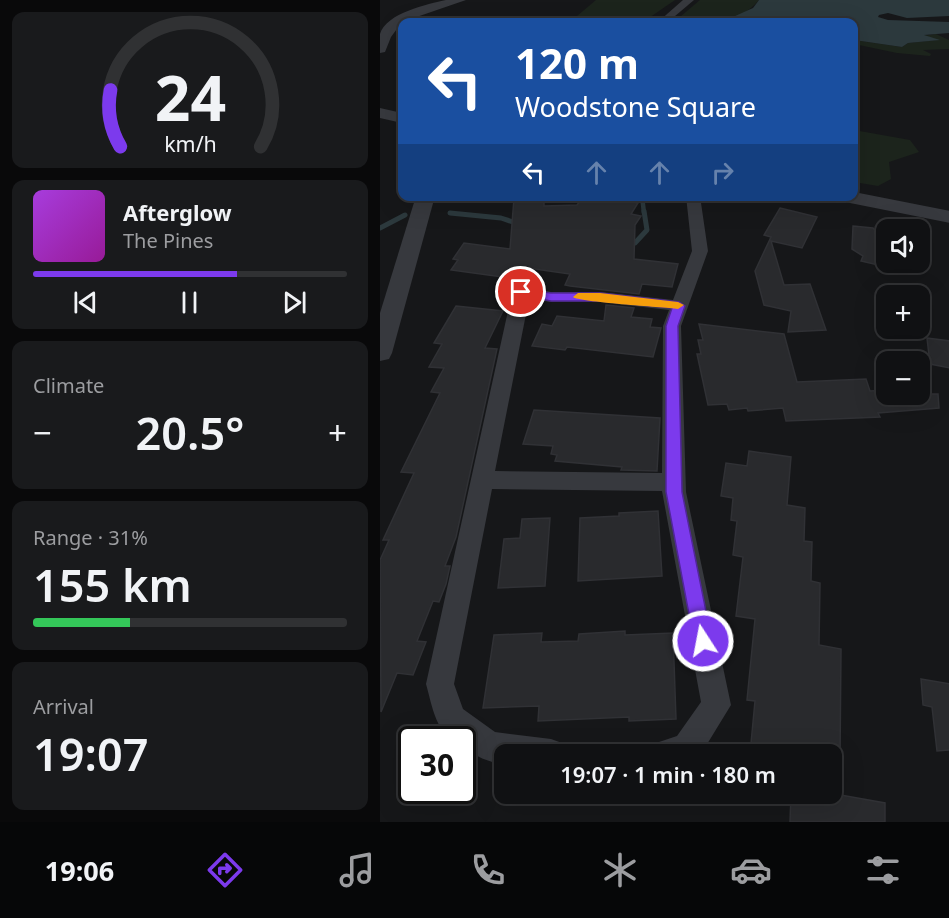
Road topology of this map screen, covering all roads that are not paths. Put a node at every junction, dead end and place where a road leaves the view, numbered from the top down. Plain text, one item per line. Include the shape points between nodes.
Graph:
1 (460, 0) edge
2 (689, 0) edge
3 (405, 18) edge
4 (667, 18) edge
5 (398, 22) edge
6 (380, 49) edge
7 (380, 113) edge
8 (398, 117) edge
9 (858, 199) edge
10 (425, 201) edge
11 (694, 201) edge
12 (950, 217) edge
13 (679, 306) junction
14 (380, 352) edge
15 (482, 480) junction
16 (674, 482) junction
17 (690, 744) edge
18 (494, 748) edge

1 - 3 street
2 - 4 street
5 - 6 street via 382,38
7 - 8 street
9 - 12 street
10 - 14 street
11 - 13 street via 700,251
13 - 15 street via 600,297 551,297 521,290
13 - 16 street via 672,326
15 - 16 street
15 - 18 street via 440,684 452,719
16 - 17 street via 716,705

